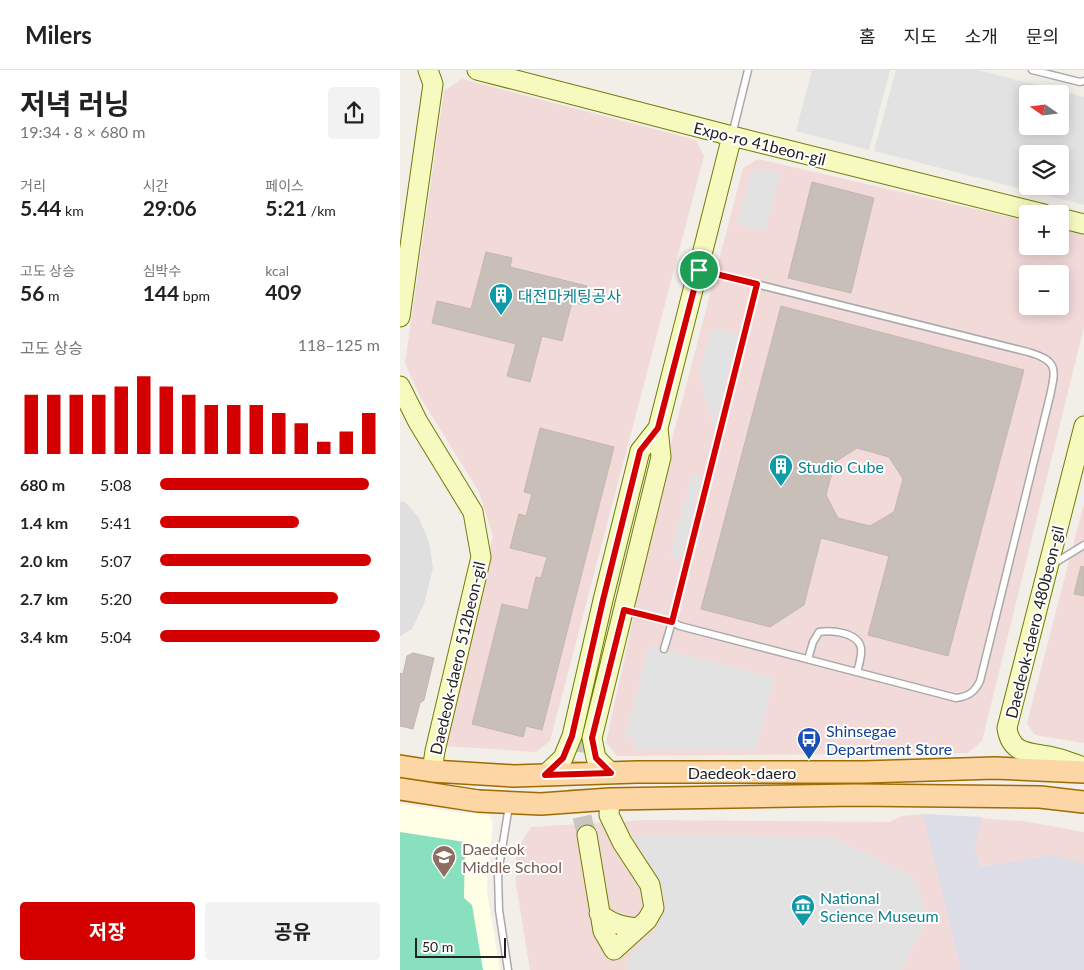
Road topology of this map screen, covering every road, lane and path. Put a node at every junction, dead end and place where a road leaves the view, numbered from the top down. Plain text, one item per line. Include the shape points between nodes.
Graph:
1 (428, 70) edge
2 (477, 70) edge
3 (748, 70) edge
4 (1032, 70) edge
5 (1084, 81) edge
6 (732, 136) junction
7 (1019, 208) edge
8 (1069, 220) edge
9 (1084, 224) edge
10 (699, 270) junction
11 (757, 284) junction
12 (400, 317) edge
13 (400, 386) edge
14 (1084, 426) edge
15 (658, 428) junction
16 (1083, 546) edge
17 (1048, 567) junction
18 (624, 610) junction
19 (672, 622) junction
20 (606, 641) junction
21 (664, 649) dead end
22 (808, 660) junction
23 (857, 672) junction
24 (400, 766) edge
25 (1084, 768) edge
26 (432, 770) junction
27 (1084, 772) edge
28 (611, 773) junction
29 (545, 775) junction
30 (400, 789) edge
31 (610, 799) junction
32 (510, 802) junction
33 (1084, 802) edge
34 (588, 835) tunnel mouth
35 (599, 913) junction
36 (637, 928) junction
37 (508, 970) edge

1 - 12 street via 432,84
2 - 6 street, Expo-ro 41beon-gil
3 - 6 lane
4 - 5 lane
6 - 7 street, Expo-ro 41beon-gil
6 - 10 street
8 - 9 street
10 - 11 lane
10 - 15 street
11 - 19 lane
11 - 23 lane via 1028,352 1050,360 1054,369 1050,396 976,688 969,695 956,698
13 - 26 street, Daedeok-daero 512beon-gil via 473,512 481,557
14 - 17 street, Daedeok-daero 480beon-gil
15 - 18 street via 661,457
15 - 20 street
16 - 17 lane
17 - 25 street, Daedeok-daero 480beon-gil via 1007,728 1008,739 1017,748 1031,754 1054,757
18 - 19 lane
18 - 20 street
19 - 21 lane
19 - 22 lane
20 - 28 street via 592,738 596,758
20 - 29 street via 563,758
22 - 23 lane
22 - 23 lane via 818,632 852,636 861,647
24 - 26 main road, Daedeok-daero
26 - 29 main road, Daedeok-daero
27 - 28 main road, Daedeok-daero via 995,768
28 - 29 main road, Daedeok-daero
30 - 32 main road, Daedeok-daero via 478,801
31 - 32 main road, Daedeok-daero via 541,804
31 - 33 main road, Daedeok-daero via 975,795
31 - 36 street via 609,816 650,885 653,896 654,908
32 - 37 lane via 498,873
34 - 35 street
35 - 36 street via 618,925
35 - 36 street via 603,930 614,950

